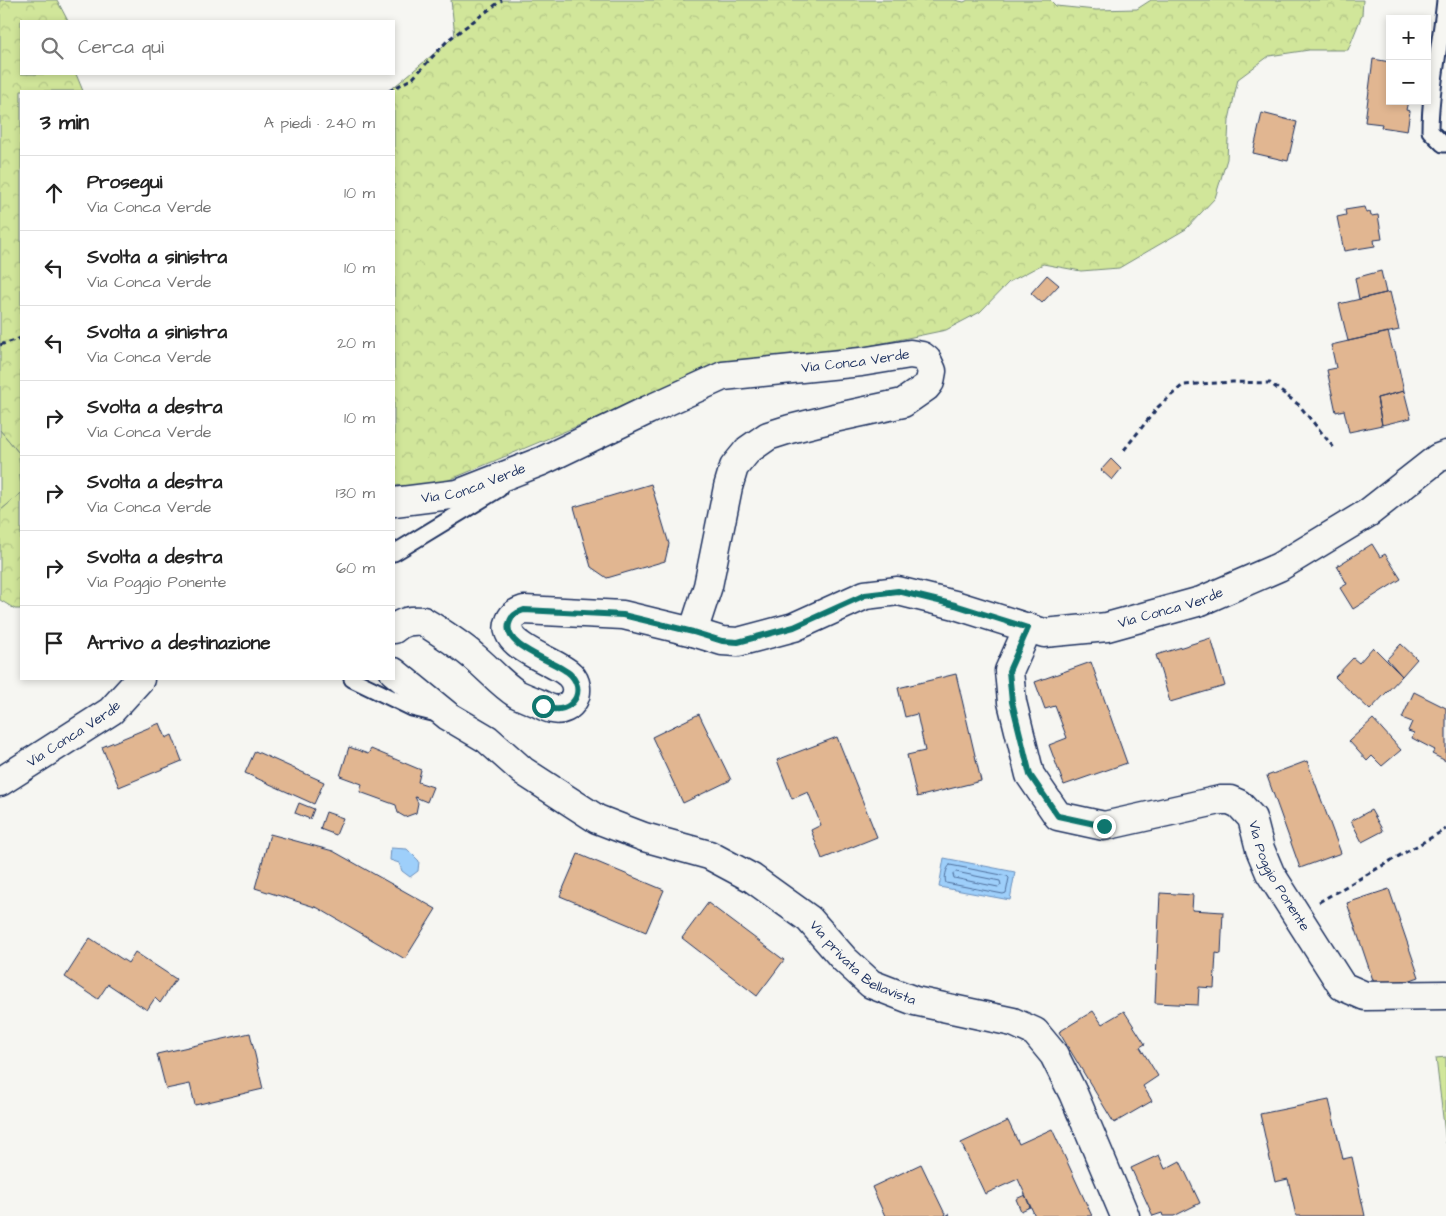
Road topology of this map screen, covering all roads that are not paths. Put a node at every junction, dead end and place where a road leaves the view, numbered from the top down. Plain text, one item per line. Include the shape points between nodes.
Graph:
1 (1445, 0) edge
2 (1446, 144) edge
3 (1446, 455) edge
4 (542, 461) junction
5 (395, 502) edge
6 (395, 552) edge
7 (395, 628) edge
8 (1028, 628) junction
9 (693, 632) junction
10 (395, 673) edge
11 (139, 680) edge
12 (354, 680) edge
13 (448, 716) junction
14 (0, 782) edge
15 (1446, 995) edge
16 (1125, 1216) edge

1 - 2 lane via 1430,130
3 - 8 street, Via Conca Verde via 1368,513 1279,568 1201,601 1106,627 1044,633
4 - 5 street, Via Conca Verde via 458,494
4 - 6 lane
4 - 9 street, Via Conca Verde via 723,376 910,354 927,360 932,371 930,382 903,403 790,429 768,436 748,450 734,467 708,586
7 - 9 street, Via Conca Verde via 404,622 423,621 472,655 516,693 556,710 573,701 575,682 567,671 513,640 508,624 519,611 623,615
8 - 9 street, Via Conca Verde via 898,591 865,595 794,627 738,642
8 - 15 street, Via Poggio Ponente via 1009,671 1012,702 1030,775 1058,816 1104,826 1220,800 1239,804 1252,818 1270,873 1342,986 1365,996
10 - 13 street
11 - 14 street, Via Conca Verde via 111,711
12 - 13 lane via 412,708
13 - 16 street, Via privata Bellavista via 487,739 523,771 597,818 644,837 709,855 752,878 809,919 871,984 915,1001 1013,1022 1035,1032 1054,1055 1073,1093

